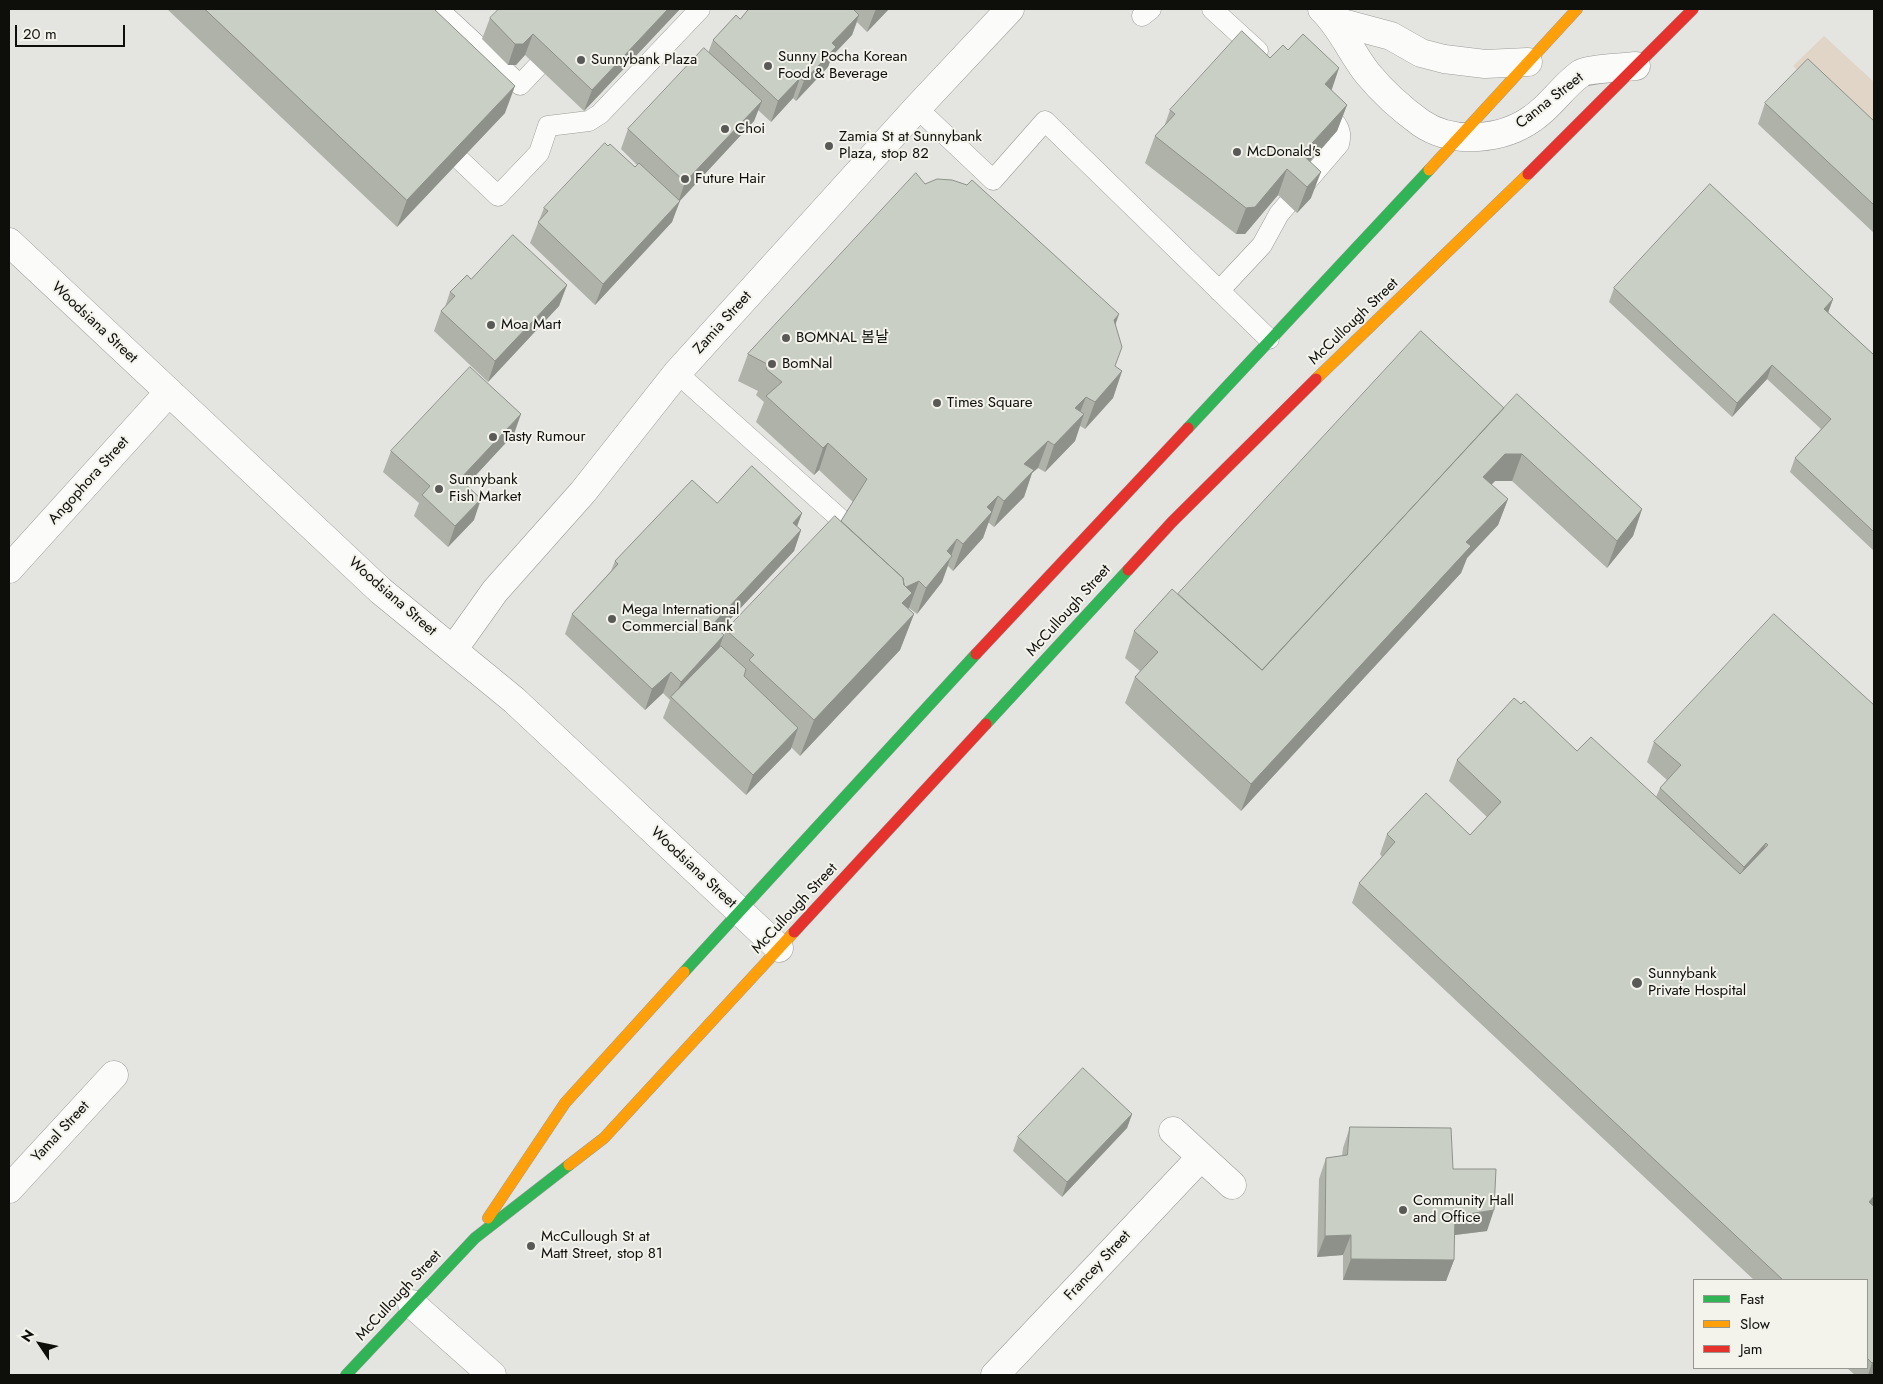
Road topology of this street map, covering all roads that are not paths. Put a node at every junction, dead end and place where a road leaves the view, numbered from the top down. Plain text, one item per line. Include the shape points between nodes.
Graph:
1 (438, 9) edge
2 (592, 9) edge
3 (700, 9) edge
4 (1010, 9) edge
5 (1212, 9) edge
6 (1577, 9) edge
7 (1693, 9) edge
8 (1328, 15) edge
9 (1268, 61) edge
10 (1528, 62) junction
11 (1636, 66) junction
12 (1304, 94) edge
13 (917, 108) junction
14 (428, 129) edge
15 (1461, 136) junction
16 (9, 242) edge
17 (1219, 291) junction
18 (1269, 340) junction
19 (677, 373) junction
20 (169, 392) junction
21 (846, 524) edge
22 (9, 569) edge
23 (453, 650) junction
24 (740, 912) junction
25 (779, 948) junction
26 (114, 1075) dead end
27 (1172, 1131) dead end
28 (1201, 1156) junction
29 (1232, 1185) dead end
30 (9, 1188) edge
31 (475, 1238) junction
32 (412, 1304) junction
33 (346, 1375) edge
34 (492, 1375) edge
35 (995, 1375) edge

1 - 2 lane via 520,85
3 - 14 lane via 600,114 589,121 548,126 539,153 498,196
4 - 13 street, Zamia Street
5 - 9 lane
6 - 10 main road, McCullough Street
7 - 11 main road, McCullough Street
8 - 10 street, Canna Street via 1391,36 1421,53 1444,59 1485,64
8 - 15 street, Canna Street via 1368,74 1406,110 1422,124
10 - 15 main road, McCullough Street
11 - 15 street, Canna Street via 1581,72 1535,117 1508,133
11 - 25 main road, McCullough Street via 1172,522
12 - 17 lane via 1339,126 1339,144 1279,214 1262,245
13 - 17 lane via 993,180 1045,121
13 - 19 street, Zamia Street
15 - 18 main road, McCullough Street
16 - 20 street, Woodsiana Street
17 - 18 lane
18 - 24 main road, McCullough Street
19 - 21 lane
19 - 23 street, Zamia Street via 583,492 495,591
20 - 22 street, Angophora Street
20 - 23 street, Woodsiana Street via 381,590
23 - 24 street, Woodsiana Street via 514,700
24 - 25 street, Woodsiana Street
24 - 31 main road, McCullough Street via 565,1103
25 - 31 main road, McCullough Street via 604,1138
26 - 30 street, Yamal Street
27 - 28 street
28 - 29 street
28 - 35 street, Francey Street
31 - 32 main road, McCullough Street
32 - 33 main road, McCullough Street
32 - 34 street

